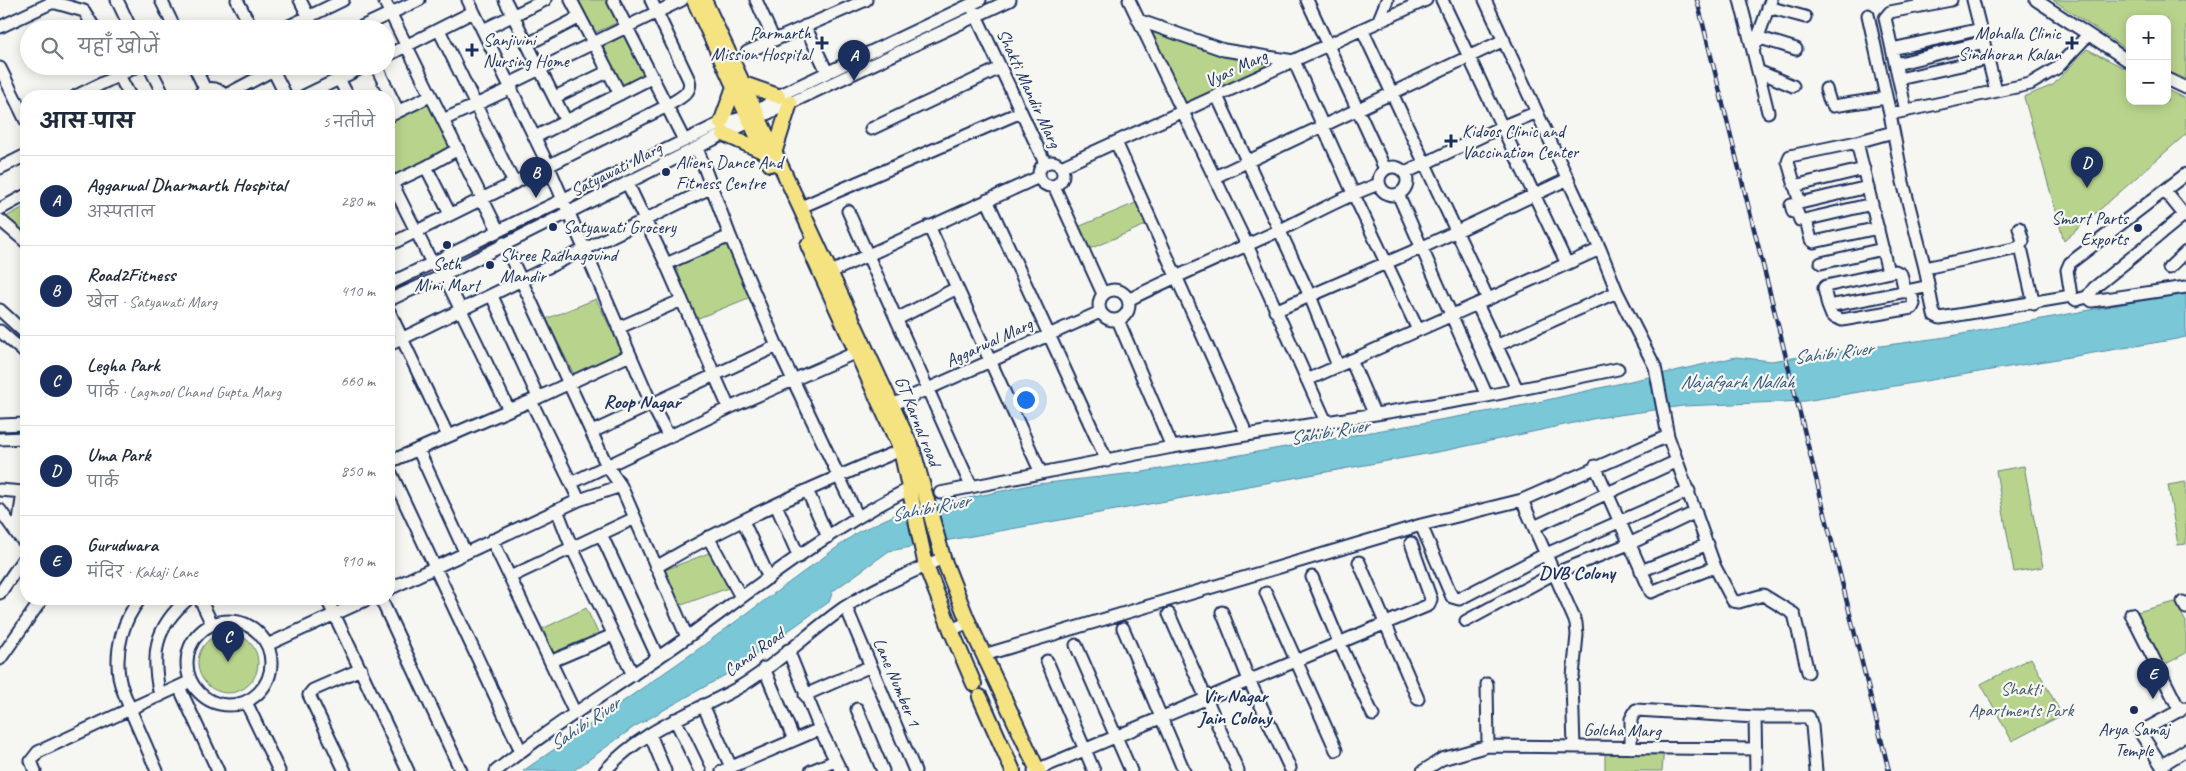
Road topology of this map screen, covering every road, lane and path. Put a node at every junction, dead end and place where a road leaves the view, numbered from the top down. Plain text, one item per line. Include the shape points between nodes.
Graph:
1 (117, 0) edge
2 (161, 0) edge
3 (238, 0) edge
4 (300, 0) edge
5 (343, 0) edge
6 (384, 0) edge
7 (419, 0) edge
8 (468, 0) edge
9 (505, 0) edge
10 (545, 0) edge
11 (571, 0) edge
12 (613, 0) edge
13 (651, 0) edge
14 (682, 0) edge
15 (694, 0) edge
16 (704, 0) edge
17 (756, 0) edge
18 (866, 0) edge
19 (1010, 0) edge
20 (1129, 0) edge
21 (1307, 0) edge
22 (1387, 0) edge
23 (1426, 0) edge
24 (1442, 0) edge
25 (1485, 0) edge
26 (1740, 0) edge
27 (1951, 0) edge
28 (1973, 0) edge
29 (2036, 0) edge
30 (973, 1) edge
31 (70, 3) edge
32 (1770, 4) edge
33 (474, 12) junction
34 (657, 12) junction
35 (390, 13) junction
36 (513, 16) junction
37 (976, 16) junction
38 (1868, 16) dead end
39 (308, 17) junction
40 (580, 17) junction
41 (1805, 18) dead end
42 (90, 20) edge
43 (127, 20) edge
44 (171, 20) edge
45 (248, 20) edge
46 (302, 20) edge
47 (310, 20) edge
48 (376, 20) edge
49 (393, 20) edge
50 (1138, 20) junction
51 (1378, 22) junction
52 (395, 23) edge
53 (0, 26) edge
54 (627, 26) junction
55 (805, 26) junction
56 (1362, 29) junction
57 (1981, 29) junction
58 (439, 30) junction
59 (483, 30) junction
60 (2087, 36) junction
61 (1758, 37) junction
62 (774, 40) junction
63 (1504, 40) junction
64 (1984, 42) junction
65 (592, 43) junction
66 (528, 44) junction
67 (406, 46) junction
68 (1328, 46) junction
69 (1796, 49) dead end
70 (1892, 49) junction
71 (1753, 51) junction
72 (395, 52) edge
73 (746, 52) dead end
74 (1469, 56) junction
75 (1988, 59) junction
76 (2127, 60) edge
77 (1294, 61) junction
78 (1896, 64) junction
79 (0, 68) edge
80 (1000, 68) junction
81 (541, 70) junction
82 (1758, 71) junction
83 (607, 72) junction
84 (827, 72) junction
85 (110, 75) edge
86 (118, 75) edge
87 (154, 75) edge
88 (197, 75) edge
89 (262, 75) edge
90 (278, 75) edge
91 (337, 75) edge
92 (347, 75) edge
93 (379, 75) edge
94 (653, 77) junction
95 (339, 79) junction
96 (1899, 79) junction
97 (2171, 81) edge
98 (739, 85) junction
99 (510, 86) junction
100 (1793, 86) dead end
101 (2186, 88) edge
102 (1826, 89) dead end
103 (86, 90) edge
104 (127, 90) edge
105 (161, 90) edge
106 (201, 90) edge
107 (235, 90) edge
108 (284, 90) edge
109 (322, 90) edge
110 (345, 90) edge
111 (385, 90) edge
112 (1996, 91) junction
113 (620, 94) junction
114 (1392, 94) junction
115 (430, 96) junction
116 (1217, 96) junction
117 (555, 97) junction
118 (1886, 98) junction
119 (784, 99) junction
120 (477, 105) junction
121 (667, 106) junction
122 (20, 109) edge
123 (1357, 110) junction
124 (1184, 111) junction
125 (1906, 111) junction
126 (395, 112) edge
127 (1021, 112) junction
128 (1768, 112) dead end
129 (1536, 113) junction
130 (1890, 114) junction
131 (754, 117) junction
132 (443, 120) junction
133 (566, 121) junction
134 (1324, 127) junction
135 (1501, 127) junction
136 (722, 129) junction
137 (871, 129) dead end
138 (1893, 132) junction
139 (535, 137) junction
140 (684, 140) junction
141 (1116, 142) junction
142 (1857, 142) junction
143 (697, 148) junction
144 (458, 149) junction
145 (770, 151) junction
146 (20, 158) edge
147 (1248, 162) junction
148 (1425, 163) junction
149 (1045, 164) junction
150 (548, 165) junction
151 (426, 167) junction
152 (0, 168) edge
153 (1061, 168) junction
154 (1385, 169) junction
155 (1864, 169) junction
156 (1404, 173) junction
157 (2186, 174) edge
158 (1039, 176) junction
159 (1215, 177) junction
160 (395, 178) edge
161 (1568, 179) junction
162 (627, 182) junction
163 (514, 184) junction
164 (1379, 184) junction
165 (1054, 186) junction
166 (1794, 186) junction
167 (712, 187) junction
168 (1868, 187) junction
169 (395, 190) edge
170 (2165, 191) junction
171 (1353, 193) junction
172 (1398, 194) junction
173 (1534, 194) junction
174 (20, 197) edge
175 (481, 198) junction
176 (562, 198) junction
177 (988, 200) junction
178 (1800, 203) junction
179 (1, 204) edge
180 (1872, 204) junction
181 (801, 207) junction
182 (848, 211) dead end
183 (568, 212) junction
184 (450, 214) junction
185 (2185, 216) edge
186 (0, 220) edge
187 (644, 220) junction
188 (1806, 220) junction
189 (929, 226) junction
190 (1878, 228) junction
191 (2019, 228) dead end
192 (498, 230) junction
193 (1279, 230) junction
194 (416, 231) junction
195 (1456, 231) junction
196 (730, 236) junction
197 (20, 237) edge
198 (395, 242) edge
199 (504, 244) junction
200 (1247, 245) junction
201 (1423, 247) junction
202 (2018, 248) junction
203 (584, 249) junction
204 (1600, 249) junction
205 (1883, 250) junction
206 (2186, 252) edge
207 (868, 254) junction
208 (1386, 262) junction
209 (432, 263) junction
210 (1821, 263) dead end
211 (666, 264) junction
212 (1567, 264) junction
213 (1925, 268) junction
214 (2169, 268) dead end
215 (831, 272) junction
216 (1887, 272) junction
217 (444, 275) junction
218 (1176, 276) junction
219 (522, 280) junction
220 (395, 281) edge
221 (1929, 286) junction
222 (957, 288) junction
223 (2186, 288) edge
224 (1908, 291) junction
225 (1617, 292) junction
226 (1103, 294) junction
227 (1891, 294) junction
228 (492, 296) junction
229 (1310, 296) junction
230 (2071, 296) junction
231 (395, 297) edge
232 (2087, 297) junction
233 (682, 300) junction
234 (1128, 300) junction
235 (1483, 301) junction
236 (2034, 304) junction
237 (1828, 306) junction
238 (0, 310) edge
239 (460, 310) junction
240 (1276, 311) junction
241 (1100, 312) junction
242 (1452, 316) junction
243 (897, 319) junction
244 (1118, 320) junction
245 (395, 325) edge
246 (20, 328) edge
247 (618, 328) junction
248 (1418, 330) junction
249 (0, 331) edge
250 (1049, 333) junction
251 (401, 339) junction
252 (395, 342) edge
253 (1498, 345) junction
254 (777, 346) junction
255 (20, 349) edge
256 (856, 352) junction
257 (630, 355) junction
258 (991, 360) junction
259 (1351, 360) junction
260 (1338, 366) junction
261 (1618, 369) dead end
262 (713, 375) junction
263 (1307, 380) junction
264 (794, 381) junction
265 (568, 383) junction
266 (1517, 389) junction
267 (926, 390) junction
268 (1487, 396) junction
269 (535, 399) junction
270 (651, 403) junction
271 (892, 405) junction
272 (729, 408) junction
273 (509, 410) junction
274 (1374, 413) junction
275 (1326, 422) junction
276 (20, 424) edge
277 (0, 425) edge
278 (592, 432) junction
279 (1247, 435) junction
280 (448, 436) junction
281 (1668, 436) junction
282 (669, 437) junction
283 (0, 438) edge
284 (20, 438) edge
285 (1172, 447) junction
286 (418, 449) junction
287 (901, 450) junction
288 (395, 459) edge
289 (1677, 460) junction
290 (1107, 461) junction
291 (607, 466) junction
292 (1595, 466) junction
293 (1041, 473) junction
294 (839, 476) junction
295 (395, 482) edge
296 (571, 483) junction
297 (621, 486) junction
298 (971, 486) junction
299 (0, 490) edge
300 (807, 490) junction
301 (1689, 490) junction
302 (20, 492) edge
303 (910, 493) junction
304 (1607, 493) junction
305 (933, 494) junction
306 (579, 500) junction
307 (1522, 500) junction
308 (776, 505) junction
309 (0, 510) edge
310 (557, 510) junction
311 (1696, 512) junction
312 (20, 513) edge
313 (858, 517) junction
314 (635, 518) junction
315 (743, 521) junction
316 (1619, 522) junction
317 (1421, 525) junction
318 (1534, 527) junction
319 (17, 534) junction
320 (601, 534) junction
321 (708, 536) junction
322 (20, 537) edge
323 (828, 537) junction
324 (492, 540) junction
325 (1412, 543) dead end
326 (1629, 544) junction
327 (1708, 544) junction
328 (572, 548) junction
329 (465, 552) junction
330 (942, 552) junction
331 (1544, 555) junction
332 (799, 557) junction
333 (1359, 562) dead end
334 (20, 564) edge
335 (926, 566) junction
336 (434, 567) junction
337 (656, 567) junction
338 (1715, 567) junction
339 (1641, 571) junction
340 (1553, 574) junction
341 (510, 577) junction
342 (1312, 577) dead end
343 (769, 578) junction
344 (395, 586) edge
345 (0, 593) edge
346 (1266, 593) dead end
347 (742, 597) junction
348 (38, 605) edge
349 (135, 605) edge
350 (181, 605) edge
351 (203, 605) edge
352 (330, 605) edge
353 (355, 605) edge
354 (384, 605) edge
355 (846, 607) junction
356 (1222, 612) dead end
357 (335, 614) junction
358 (1170, 614) dead end
359 (2131, 614) dead end
360 (969, 622) junction
361 (1466, 622) dead end
362 (1384, 623) junction
363 (212, 624) junction
364 (1123, 628) dead end
365 (951, 630) junction
366 (614, 635) junction
367 (687, 637) junction
368 (1339, 642) junction
369 (267, 645) junction
370 (1076, 645) dead end
371 (788, 650) junction
372 (984, 655) junction
373 (0, 658) edge
374 (658, 658) junction
375 (1048, 660) dead end
376 (1296, 661) junction
377 (552, 662) junction
378 (871, 666) junction
379 (764, 668) junction
380 (360, 669) junction
381 (1808, 672) dead end
382 (633, 675) junction
383 (1249, 680) junction
384 (192, 681) junction
385 (974, 684) dead end
386 (1487, 684) dead end
387 (179, 687) junction
388 (806, 695) junction
389 (160, 696) junction
390 (980, 697) dead end
391 (1206, 698) junction
392 (1418, 699) dead end
393 (246, 702) junction
394 (703, 705) junction
395 (857, 709) dead end
396 (2183, 709) edge
397 (130, 710) junction
398 (575, 713) junction
399 (1373, 715) dead end
400 (1755, 717) junction
401 (675, 718) junction
402 (1161, 718) junction
403 (820, 729) junction
404 (650, 734) junction
405 (1116, 736) junction
406 (794, 740) junction
407 (1488, 746) junction
408 (1574, 747) junction
409 (1631, 748) junction
410 (1755, 749) junction
411 (1085, 750) junction
412 (1336, 750) dead end
413 (2186, 750) edge
414 (521, 751) junction
415 (835, 761) junction
416 (1290, 768) dead end
417 (2163, 768) edge
418 (726, 769) edge
419 (35, 771) edge
420 (157, 771) edge
421 (218, 771) edge
422 (279, 771) edge
423 (344, 771) edge
424 (408, 771) edge
425 (461, 771) edge
426 (496, 771) edge
427 (605, 771) edge
428 (665, 771) edge
429 (700, 771) edge
430 (811, 771) edge
431 (841, 771) edge
432 (882, 771) edge
433 (915, 771) edge
434 (1013, 771) edge
435 (1037, 771) edge
436 (1094, 771) edge
437 (1131, 771) edge
438 (1184, 771) edge
439 (1238, 771) edge
440 (1424, 771) edge
441 (1756, 771) edge
442 (1816, 771) edge

1 - 43 street
2 - 44 street
3 - 45 street
4 - 39 street
5 - 39 street
6 - 35 street
7 - 35 street
8 - 33 street
9 - 36 street
10 - 36 street
11 - 40 street
12 - 54 street
13 - 34 street
14 - 34 street
15 - 98 main road
16 - 98 main road
17 - 62 street
18 - 55 street
19 - 37 street
20 - 50 street
21 - 68 street
22 - 51 street
23 - 51 street, Vyas Marg
24 - 74 street
25 - 63 street
26 - 71 street
27 - 70 street via 1887,14 1885,18
28 - 57 street
29 - 60 street
30 - 37 street, Shakti Mandir Marg
30 - 84 street
31 - 42 street via 84,11
31 - 53 street via 51,3
32 - 41 street
32 - 61 street
33 - 58 street
33 - 59 street
34 - 54 street
34 - 121 street via 690,86 688,92
35 - 48 street
35 - 49 street
36 - 59 street
36 - 66 street
37 - 80 street, Shakti Mandir Marg
37 - 119 street
38 - 118 street
39 - 46 street
39 - 47 street
40 - 65 street
40 - 66 street
50 - 77 street via 1224,50
50 - 124 street
51 - 56 street, Vyas Marg
52 - 67 street
54 - 65 street
54 - 94 street
55 - 62 street
55 - 84 street
56 - 68 street, Vyas Marg
56 - 114 street
57 - 64 street
57 - 70 street
58 - 67 street
58 - 120 street
59 - 99 street
60 - 76 street
60 - 112 street via 2044,77 2030,84
61 - 69 street
61 - 71 street
62 - 73 street
63 - 74 street
63 - 129 street
64 - 75 street
64 - 78 street
65 - 81 street
65 - 83 street
66 - 81 street
67 - 72 street
67 - 115 street
68 - 77 street, Vyas Marg
68 - 123 street
70 - 78 street
71 - 82 street
74 - 114 street
74 - 135 street
75 - 96 street
75 - 112 street
77 - 116 street, Vyas Marg
77 - 134 street
78 - 96 street
79 - 122 street
80 - 127 street, Shakti Mandir Marg
80 - 137 street
81 - 99 street
81 - 117 street
82 - 100 street
82 - 128 street
83 - 113 street
83 - 117 street
84 - 119 street
85 - 103 street
86 - 104 street
87 - 105 street
88 - 106 street
89 - 107 street
90 - 108 street
91 - 95 street
92 - 95 street
93 - 111 street
94 - 113 street
94 - 121 street
95 - 109 street
95 - 110 street
96 - 125 street
97 - 101 street
98 - 119 main road
98 - 131 main road, GT Karnal road
98 - 136 main road
99 - 120 street
99 - 139 street
102 - 118 street via 1833,106
112 - 125 street
113 - 133 street
114 - 123 street
114 - 148 street
115 - 126 street
115 - 132 street
116 - 124 street, Vyas Marg
116 - 147 street
117 - 133 street
118 - 130 street
119 - 131 street, Satyawati Marg
119 - 145 main road
120 - 132 street
120 - 163 street
121 - 140 street
121 - 150 street
123 - 134 street
123 - 154 street
124 - 141 street, Vyas Marg
124 - 159 street
125 - 130 street
127 - 149 street, Shakti Mandir Marg
127 - 181 street
129 - 135 street
129 - 161 street
130 - 138 street
131 - 136 street, Satyawati Marg
131 - 145 main road, GT Karnal road
132 - 144 street
133 - 139 street
134 - 147 street
134 - 171 street
135 - 148 street
135 - 173 street
136 - 140 street, Satyawati Marg
136 - 143 street, Satyawati Marg
136 - 145 main road
138 - 142 street
138 - 213 street
139 - 150 street
140 - 176 street, Satyawati Marg
141 - 153 street, Vyas Marg
141 - 218 street
142 - 155 street
142 - 166 street via 1790,156 1788,162
143 - 162 street, Satyawati Marg
143 - 167 street
144 - 151 street
144 - 175 street
145 - 181 main road, GT Karnal road
145 - 256 main road, GT Karnal road
146 - 152 street
147 - 159 street
147 - 193 street
148 - 156 street
148 - 195 street
149 - 153 street via 1052,162
149 - 158 street
150 - 163 street
150 - 176 street
151 - 160 street
151 - 184 street
153 - 165 street via 1062,179
154 - 156 street via 1392,166
154 - 164 street
155 - 166 street
155 - 168 street
156 - 172 street via 1407,183
157 - 170 street
158 - 165 street via 1046,185
158 - 177 street
159 - 200 street
161 - 173 street
161 - 204 street
162 - 183 street, Satyawati Marg
162 - 187 street
163 - 175 street
164 - 171 street
164 - 172 street via 1384,192
165 - 226 street
166 - 178 street
167 - 187 street
167 - 196 street
168 - 178 street
168 - 180 street
169 - 194 street
170 - 185 street
170 - 230 street via 2070,263 2067,270
171 - 193 street
171 - 208 street
172 - 201 street
173 - 195 street
173 - 212 street
174 - 179 street
175 - 184 street
175 - 192 street
176 - 183 street
176 - 192 street, Satyawati Marg
177 - 189 street
177 - 250 street
178 - 188 street via 1792,205 1793,212 1797,212 1800,220
180 - 188 street
180 - 190 street
181 - 215 main road, GT Karnal road
182 - 207 street
183 - 199 street, Satyawati Marg
183 - 203 street
184 - 194 street
185 - 232 street
186 - 197 street
187 - 203 street
187 - 211 street
188 - 190 street via 1814,242
189 - 207 street
189 - 222 street
190 - 205 street
191 - 202 street via 2023,241
192 - 209 street, Satyawati Marg
193 - 200 street
193 - 229 street
194 - 198 street
194 - 209 street
195 - 201 street
195 - 235 street
196 - 211 street
196 - 254 street
199 - 217 street, Satyawati Marg
199 - 219 street
200 - 218 street
200 - 240 street
201 - 208 street
201 - 242 street
202 - 213 street
202 - 236 street via 2022,252
203 - 219 street
203 - 247 street
204 - 212 street
204 - 225 street
205 - 210 street
205 - 216 street
206 - 214 street
207 - 215 street
207 - 243 street
208 - 229 street
208 - 248 street
209 - 220 street, Satyawati Marg
211 - 233 street
212 - 235 street
213 - 221 street
215 - 271 main road, GT Karnal road
216 - 224 street via 1899,272
216 - 227 street
216 - 237 street via 1826,286
217 - 231 street, Satyawati Marg
217 - 239 street
218 - 234 street
218 - 279 street
219 - 228 street
219 - 265 street
221 - 224 street
221 - 236 street via 1934,315 1940,318
222 - 243 street
222 - 258 street
223 - 232 street via 2092,301
224 - 227 street
224 - 237 street via 1914,304 1912,308 1842,320 1832,316
225 - 253 street
225 - 281 street via 1655,367
226 - 234 street via 1121,291
226 - 241 street
227 - 237 street
228 - 239 street
228 - 269 street
229 - 240 street
229 - 260 street
230 - 232 street via 2076,300
230 - 236 street
233 - 247 street
233 - 262 street
234 - 244 street via 1128,312
235 - 242 street
235 - 253 street
238 - 246 street
239 - 251 street
239 - 273 street
240 - 263 street
241 - 244 street via 1108,319
241 - 250 street, Aggarwal Marg
242 - 248 street
242 - 268 street
243 - 267 street
244 - 285 street
245 - 251 street
247 - 257 street
248 - 259 street
249 - 255 street
250 - 258 street, Aggarwal Marg
250 - 290 street
251 - 252 street
251 - 280 street
253 - 266 street
254 - 262 street
254 - 264 street
256 - 264 street
256 - 287 main road, GT Karnal road
257 - 265 street
257 - 270 street
258 - 267 street, Aggarwal Marg
258 - 293 street
259 - 260 street
259 - 274 street
260 - 263 street
261 - 266 street
262 - 270 street
262 - 272 street
263 - 275 street
264 - 272 street
264 - 294 street
265 - 269 street
265 - 278 street
266 - 268 street
267 - 271 street, Aggarwal Marg
267 - 298 street
268 - 274 street
269 - 273 street
269 - 296 street
270 - 278 street
270 - 282 street
271 - 305 main road, GT Karnal road
272 - 282 street
273 - 280 street
274 - 275 street
275 - 279 street
276 - 277 street
278 - 291 street
279 - 285 street
280 - 286 street
281 - 289 street
281 - 292 street
282 - 291 street
283 - 284 street
285 - 290 street
286 - 288 street
286 - 329 street
287 - 294 street
287 - 303 main road, GT Karnal road
289 - 301 street
289 - 304 street
290 - 293 street
291 - 296 street
291 - 297 street
292 - 304 street
292 - 307 street
293 - 298 street
294 - 300 street
294 - 313 street
295 - 336 street
296 - 306 street
297 - 306 street
297 - 314 street
298 - 305 street
299 - 302 street
300 - 308 street
300 - 323 street
301 - 311 street
301 - 316 street
303 - 313 street
303 - 335 main road, GT Karnal road
304 - 316 street
304 - 318 street
305 - 330 main road, GT Karnal road
306 - 310 street
307 - 317 street
307 - 318 street
308 - 315 street
308 - 332 street
309 - 319 street
310 - 324 street
310 - 328 street
311 - 326 street
311 - 327 street
312 - 319 street
313 - 323 street
314 - 320 street
314 - 337 street
315 - 321 street
315 - 343 street
316 - 326 street
316 - 331 street
317 - 331 street via 1456,599
317 - 372 street
318 - 331 street
319 - 322 street
320 - 328 street
320 - 374 street
321 - 337 street
321 - 347 street
323 - 332 street
324 - 329 street
324 - 341 street
325 - 362 street via 1431,601 1429,605
326 - 339 street
326 - 340 street
327 - 338 street
327 - 339 street
328 - 341 street
328 - 366 street
329 - 336 street
330 - 335 street, Canal Road
330 - 360 main road, GT Karnal road
331 - 340 street
332 - 343 street
333 - 362 street
334 - 345 street
335 - 355 street, Canal Road via 881,586
335 - 365 main road, GT Karnal road
336 - 344 street
336 - 414 street
337 - 367 street
338 - 339 street via 1651,592
338 - 381 street via 1733,601 1765,595 1794,614
340 - 361 street
340 - 408 street via 1576,623 1572,680
341 - 377 street
342 - 368 street
343 - 347 street
346 - 376 street
347 - 367 street
348 - 373 street
349 - 397 street via 119,642 119,677
350 - 389 street via 161,628 155,653
351 - 363 street
352 - 357 street
353 - 357 street
354 - 425 street
355 - 371 street, Canal Road
355 - 378 street, Lane Number 1
356 - 383 street
357 - 369 street
357 - 380 street
358 - 391 street
359 - 396 street
360 - 365 street
360 - 372 main road, GT Karnal road
362 - 368 street
362 - 392 street
363 - 369 street via 227,620 241,622 255,629
363 - 384 street via 192,642 187,656
364 - 402 street
365 - 385 main road, GT Karnal road
366 - 377 street
366 - 382 street
367 - 374 street
368 - 376 street
368 - 399 street
369 - 393 street via 272,665 269,679 261,692
370 - 405 street
371 - 379 street, Canal Road
371 - 388 street
372 - 435 main road, GT Karnal road
374 - 382 street
375 - 411 street
376 - 383 street
376 - 412 street
377 - 398 street
378 - 388 street
378 - 433 street, Lane Number 1
379 - 394 street, Canal Road via 737,688
379 - 406 street
380 - 423 street via 313,690 309,695
380 - 424 street
382 - 398 street
383 - 391 street
383 - 416 street
384 - 387 street
384 - 393 street via 204,696 217,703
386 - 407 street
387 - 389 street
387 - 421 street
388 - 403 street
389 - 397 street
390 - 434 main road
391 - 402 street
391 - 439 street
393 - 422 street
394 - 401 street, Canal Road
394 - 418 street
395 - 432 street
396 - 417 street via 2140,732
397 - 419 street via 38,752 31,761
397 - 420 street
398 - 414 street
400 - 409 street via 1636,710 1631,719
400 - 410 street
400 - 442 street via 1809,717
401 - 404 street, Canal Road
401 - 429 street
402 - 405 street
402 - 438 street
403 - 406 street
403 - 415 street
404 - 427 street, Canal Road
404 - 428 street
405 - 411 street
405 - 437 street
406 - 418 street
407 - 408 street, Golcha Marg
407 - 440 street, Golcha Marg via 1442,759
408 - 409 street, Golcha Marg
409 - 410 street, Golcha Marg
410 - 441 street
411 - 435 street
411 - 436 street
413 - 417 street
414 - 426 street
415 - 430 street
415 - 431 street

